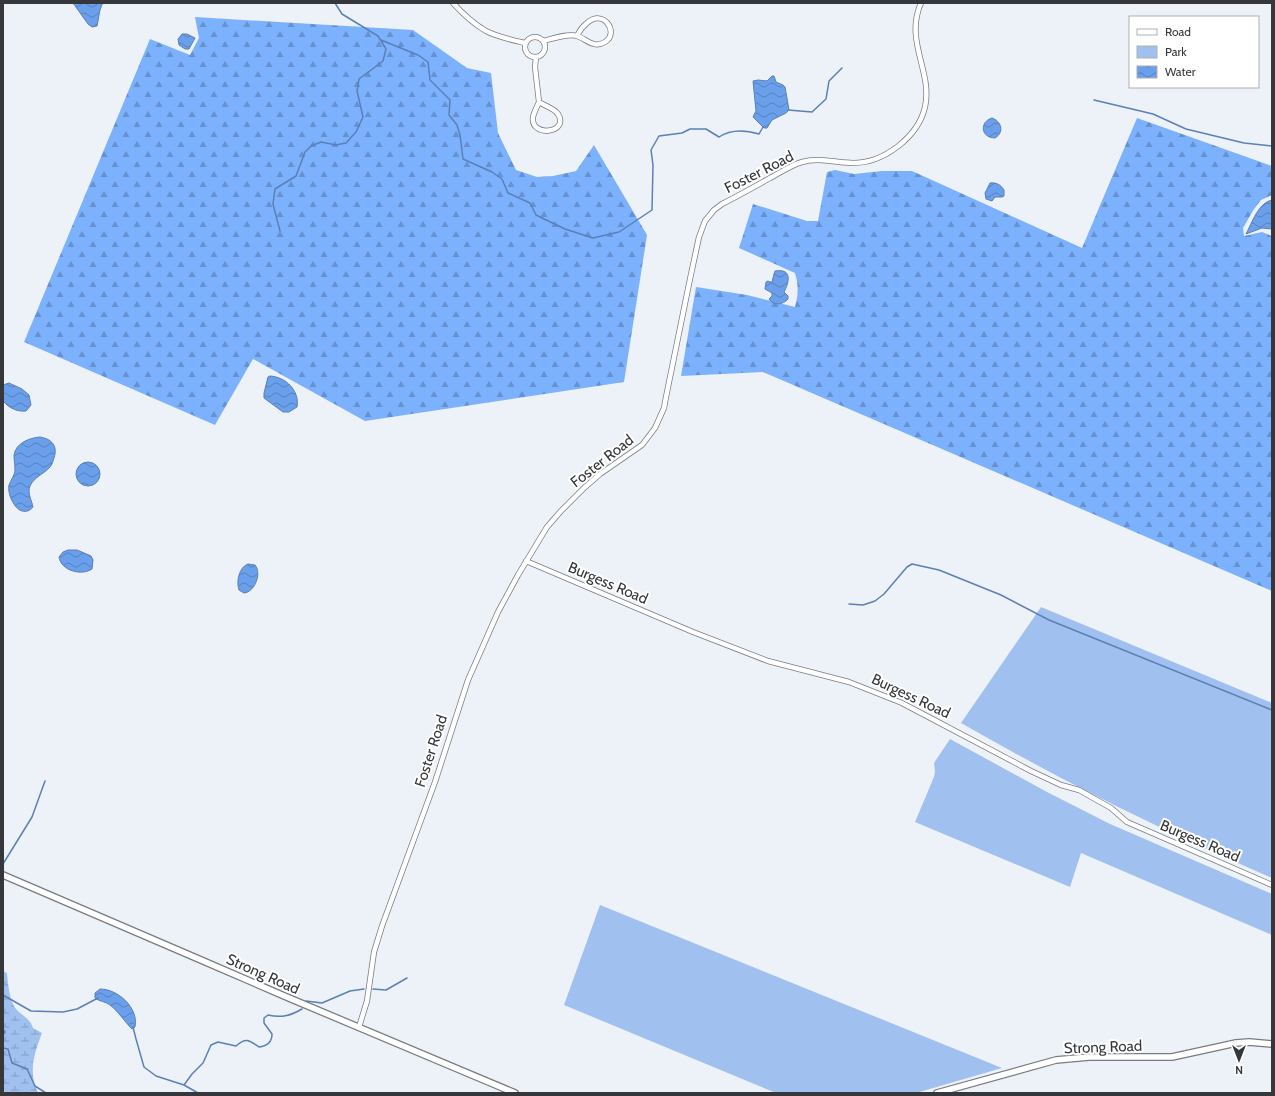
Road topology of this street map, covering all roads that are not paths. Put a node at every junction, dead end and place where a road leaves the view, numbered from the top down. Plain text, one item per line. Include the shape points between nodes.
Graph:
1 (453, 3) edge
2 (921, 3) edge
3 (576, 36) junction
4 (543, 41) junction
5 (525, 43) junction
6 (536, 57) junction
7 (539, 102) junction
8 (526, 561) junction
9 (3, 875) edge
10 (1272, 885) edge
11 (359, 1027) junction
12 (1272, 1044) edge
13 (515, 1093) edge
14 (937, 1093) edge

1 - 5 street via 486,31
2 - 8 street, Foster Road via 917,12 915,35 926,99 914,130 899,144 876,159 854,163 819,160 802,162 714,210 703,227 696,249 664,408 655,428 636,451 600,474 561,511 541,535
3 - 3 street via 594,45 600,44 606,42 610,30 606,22 598,18 587,23
3 - 4 street
4 - 5 street via 534,36
4 - 6 street via 543,54
5 - 6 street via 525,52
6 - 7 street
7 - 7 street via 557,112 559,116 558,126 552,131 544,131 534,122
8 - 10 street, Burgess Road via 768,661 849,682 880,693 1061,785 1079,790 1111,808 1127,822
8 - 11 street, Foster Road via 486,638 460,700 435,782 377,940 367,1001
9 - 11 street, Strong Road
11 - 13 street, Strong Road
12 - 14 street, Strong Road via 1236,1043 1167,1057 1089,1057 1056,1060

